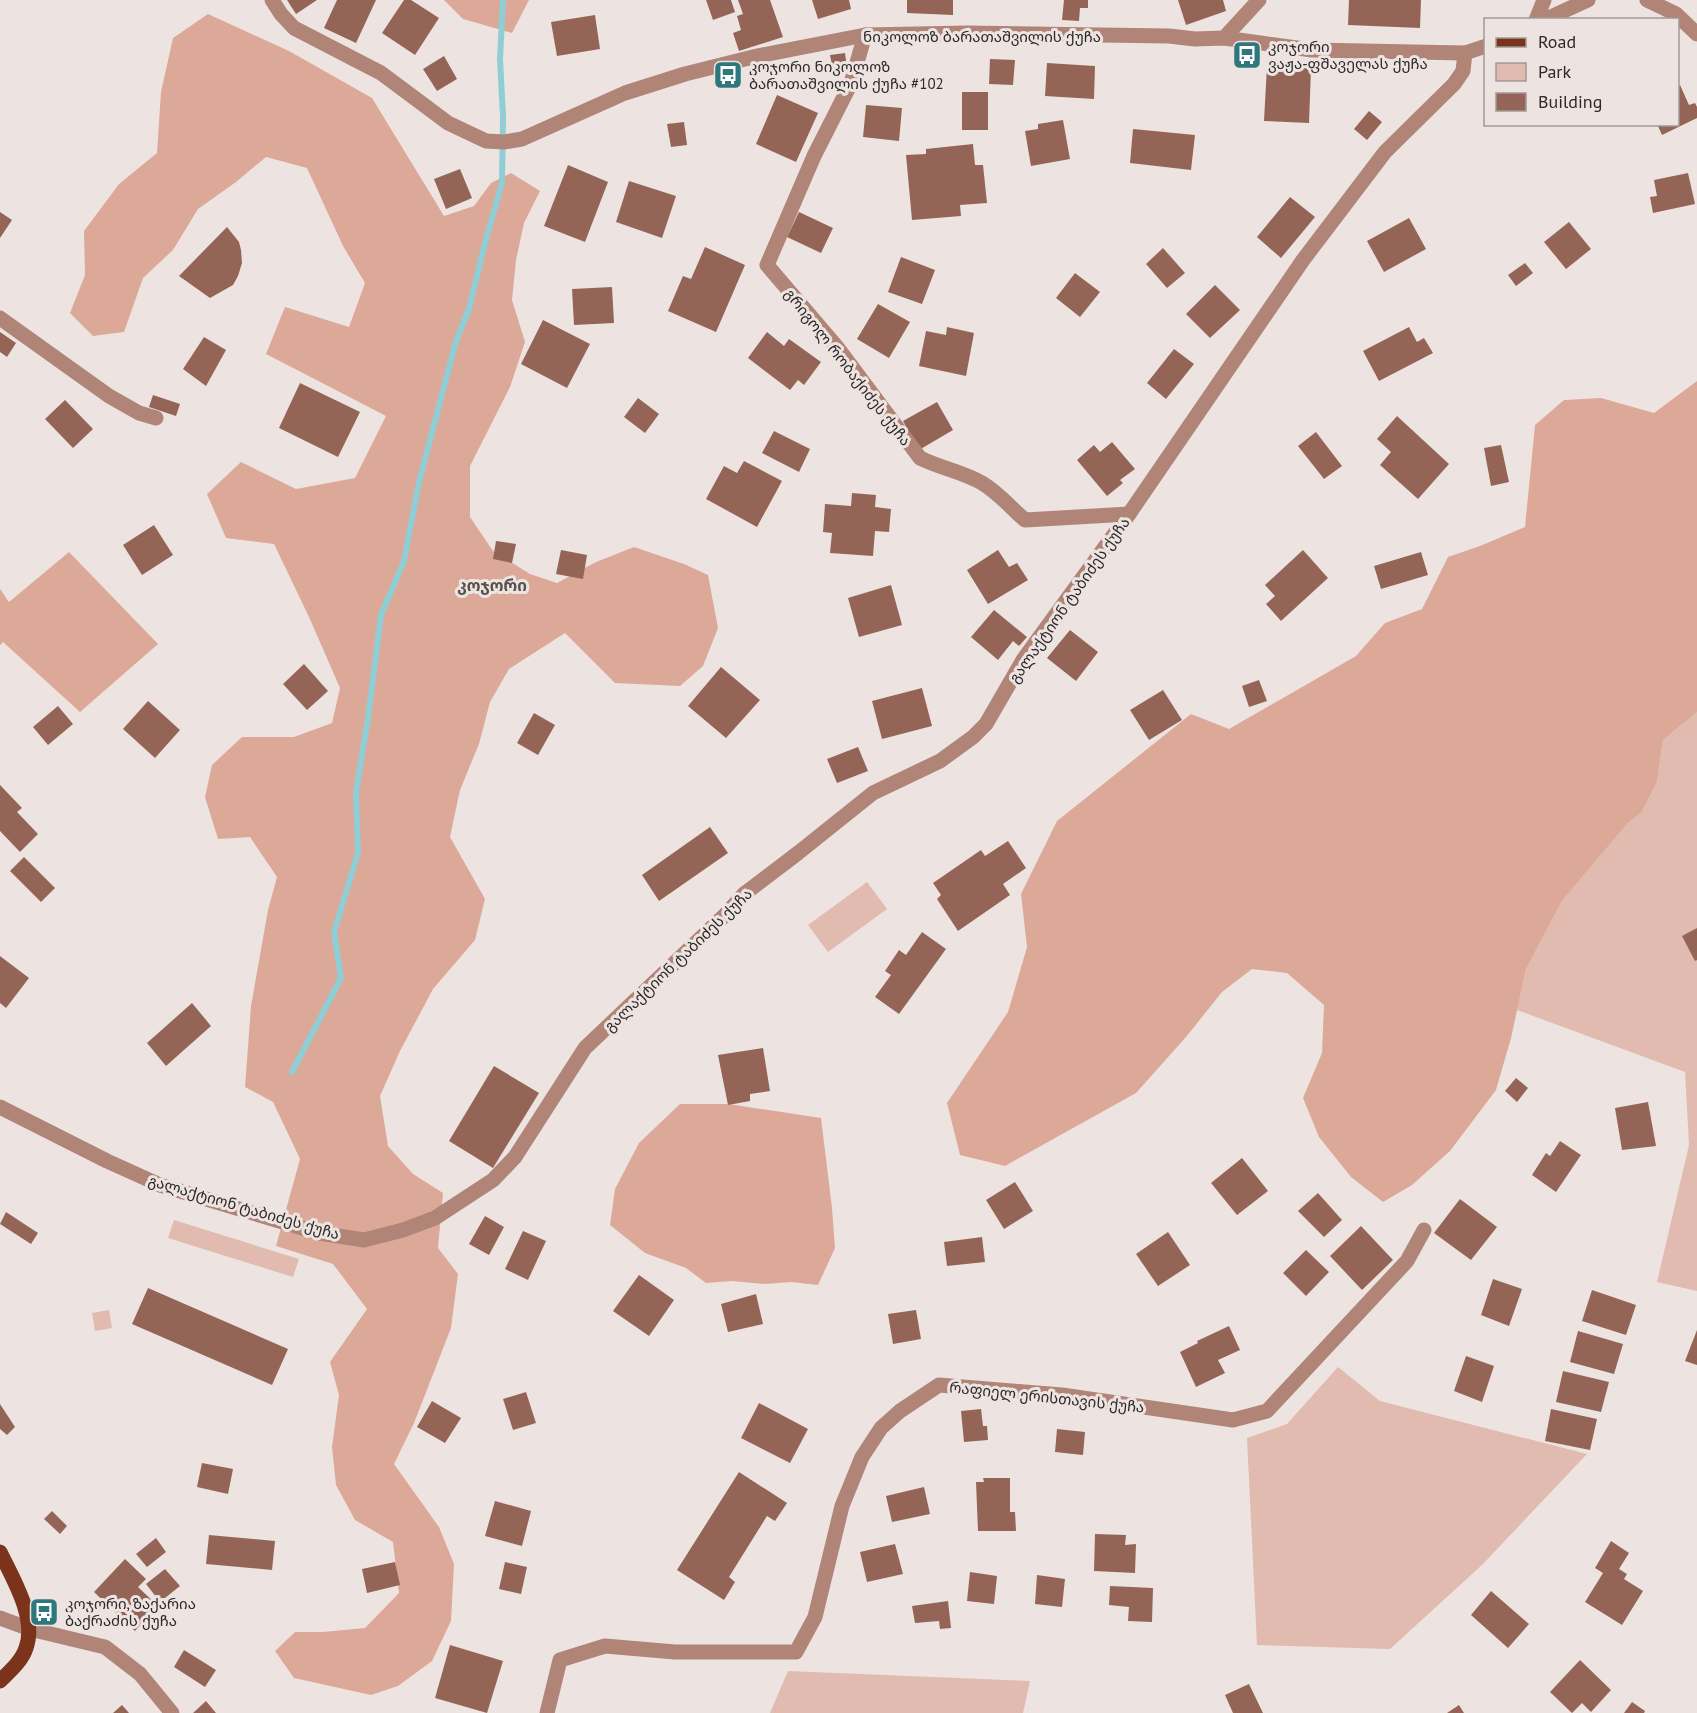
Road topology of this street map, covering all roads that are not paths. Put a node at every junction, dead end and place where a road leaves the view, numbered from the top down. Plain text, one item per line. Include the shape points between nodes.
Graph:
1 (272, 0) edge
2 (1258, 0) edge
3 (1544, 0) edge
4 (1588, 0) edge
5 (1647, 0) edge
6 (1537, 18) edge
7 (1548, 18) edge
8 (1697, 34) edge
9 (865, 35) junction
10 (1224, 38) junction
11 (1484, 46) edge
12 (1465, 53) junction
13 (0, 318) edge
14 (156, 418) dead end
15 (1129, 514) junction
16 (0, 1107) edge
17 (1424, 1230) dead end
18 (0, 1552) edge
19 (0, 1618) edge
20 (30, 1629) junction
21 (0, 1681) edge
22 (172, 1713) edge
23 (547, 1713) edge

1 - 9 street, ნიკოლოზ ბარათაშვილის ქუჩა via 294,28 381,73 448,123 486,141 522,139 625,93 685,74
2 - 10 street
3 - 6 street
4 - 7 street
5 - 8 street via 1676,14
9 - 10 street, ნიკოლოზ ბარათაშვილის ქუჩა
9 - 15 street, გრიგოლ რობაქიძეს ქუჩა via 850,83 767,265 837,347 920,458 981,482 1025,520
10 - 12 street, ნიკოლოზ ბარათაშვილის ქუჩა via 1312,50
11 - 12 street
12 - 15 street, გალაქტიონ ტაბიძეს ქუჩა via 1463,71 1454,84 1385,152 1310,251
13 - 14 street via 109,396
15 - 16 street, გალაქტიონ ტაბიძეს ქუჩა via 1023,660 986,724 940,761 873,793 744,894 585,1048 515,1157 493,1180 435,1218 364,1240 320,1233 160,1185
17 - 23 street, რაფიელ ერისთავის ქუჩა via 1407,1261 1267,1411 1233,1420 1062,1395 939,1384 881,1428 862,1457 842,1506 814,1617 796,1652 675,1652 605,1646 560,1660
18 - 20 main road via 20,1591
19 - 20 street
20 - 21 main road via 26,1650
20 - 22 street via 105,1647 140,1674

